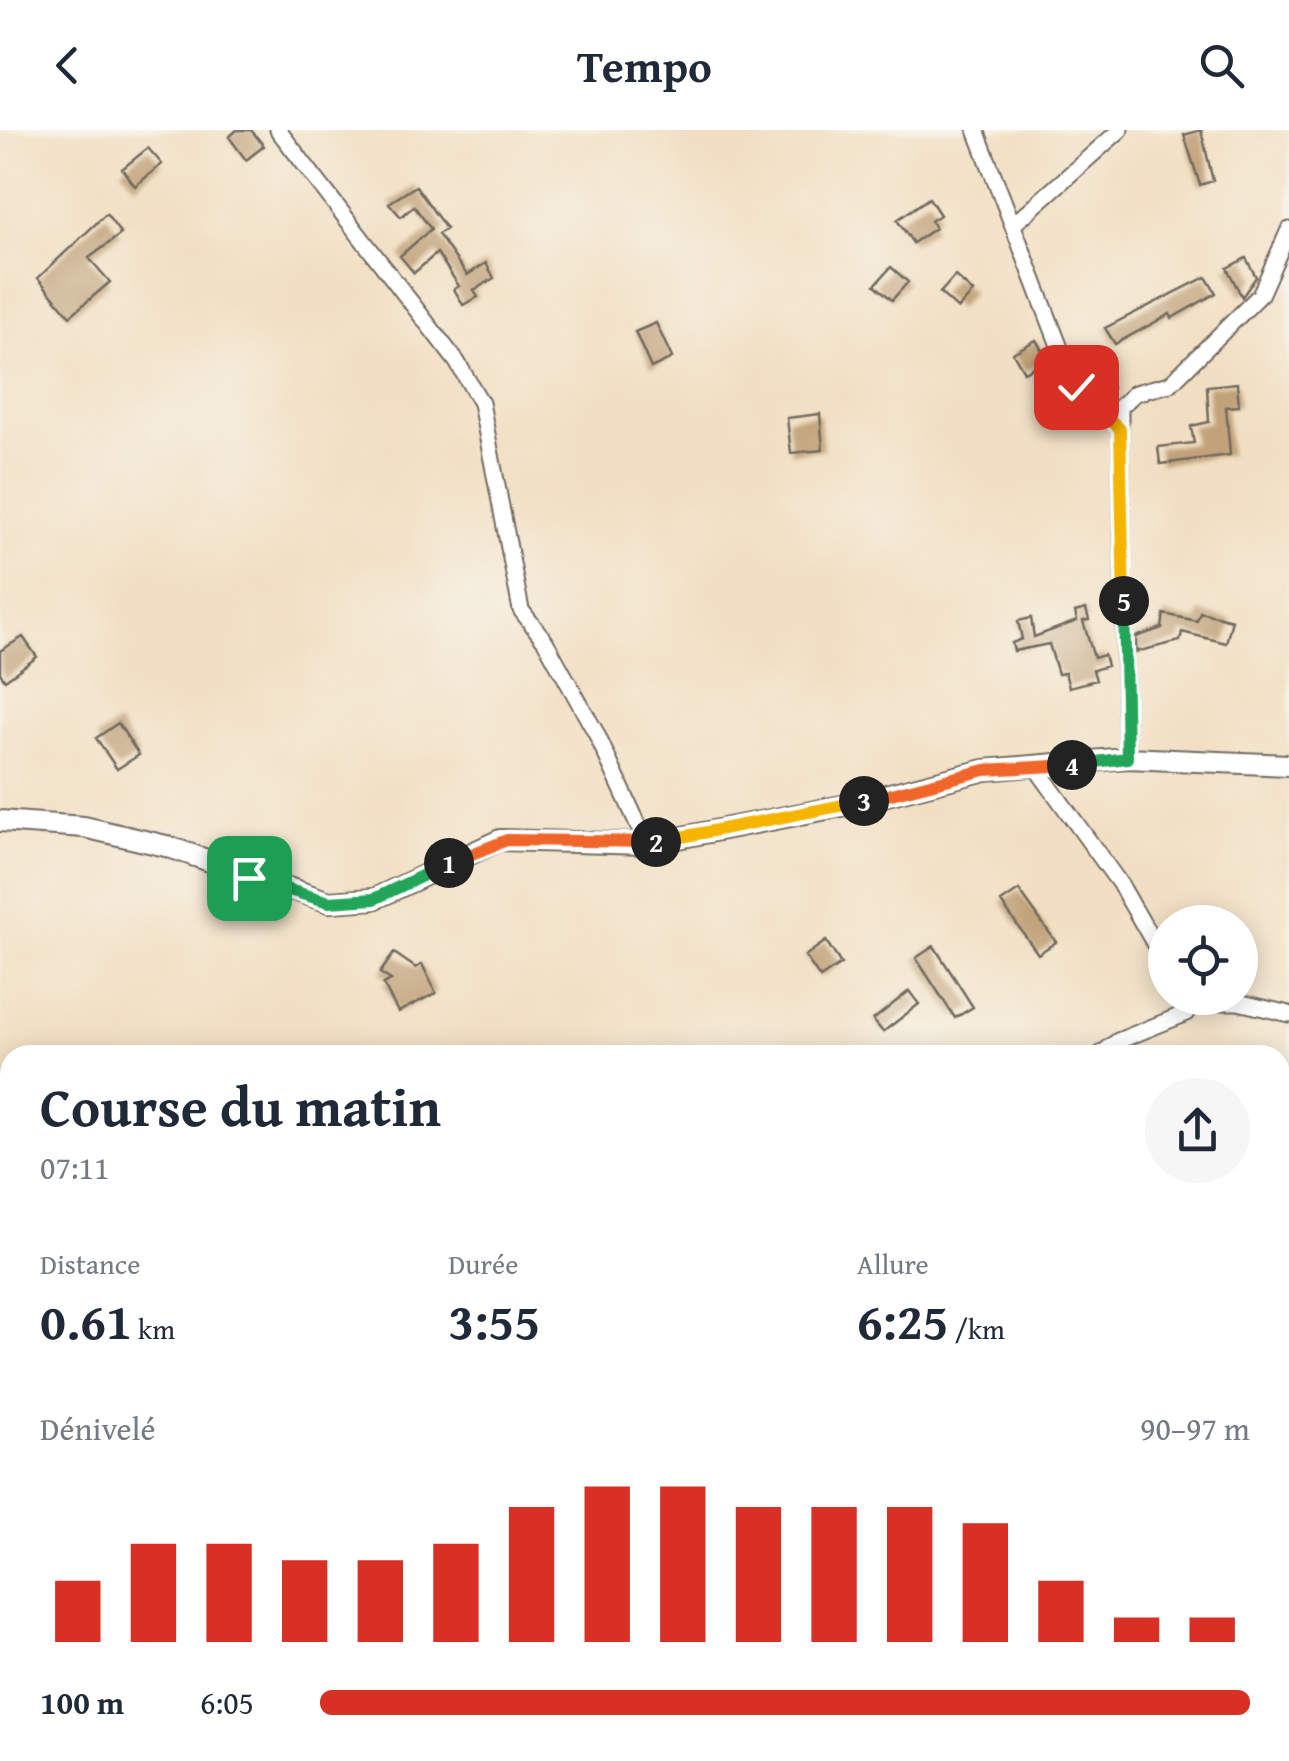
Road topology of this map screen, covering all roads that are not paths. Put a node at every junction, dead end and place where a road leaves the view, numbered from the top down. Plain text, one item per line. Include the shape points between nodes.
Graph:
1 (278, 130) edge
2 (976, 130) edge
3 (1120, 130) edge
4 (1015, 224) junction
5 (1289, 230) edge
6 (1120, 429) junction
7 (1127, 758) junction
8 (1034, 765) junction
9 (1289, 765) edge
10 (0, 821) edge
11 (647, 844) junction
12 (1148, 933) edge
13 (1258, 1007) edge
14 (1289, 1014) edge
15 (1182, 1015) edge
16 (1114, 1045) edge

1 - 11 street via 457,362 481,403 522,610 596,732
2 - 4 street
3 - 4 street
4 - 6 street via 1076,387
5 - 6 street via 1260,295 1170,384 1136,392 1120,407
6 - 7 street
7 - 8 street
7 - 9 street
8 - 11 street
8 - 12 street
10 - 11 street via 84,827 166,846 329,902 374,899 500,840
13 - 14 street
15 - 16 street

